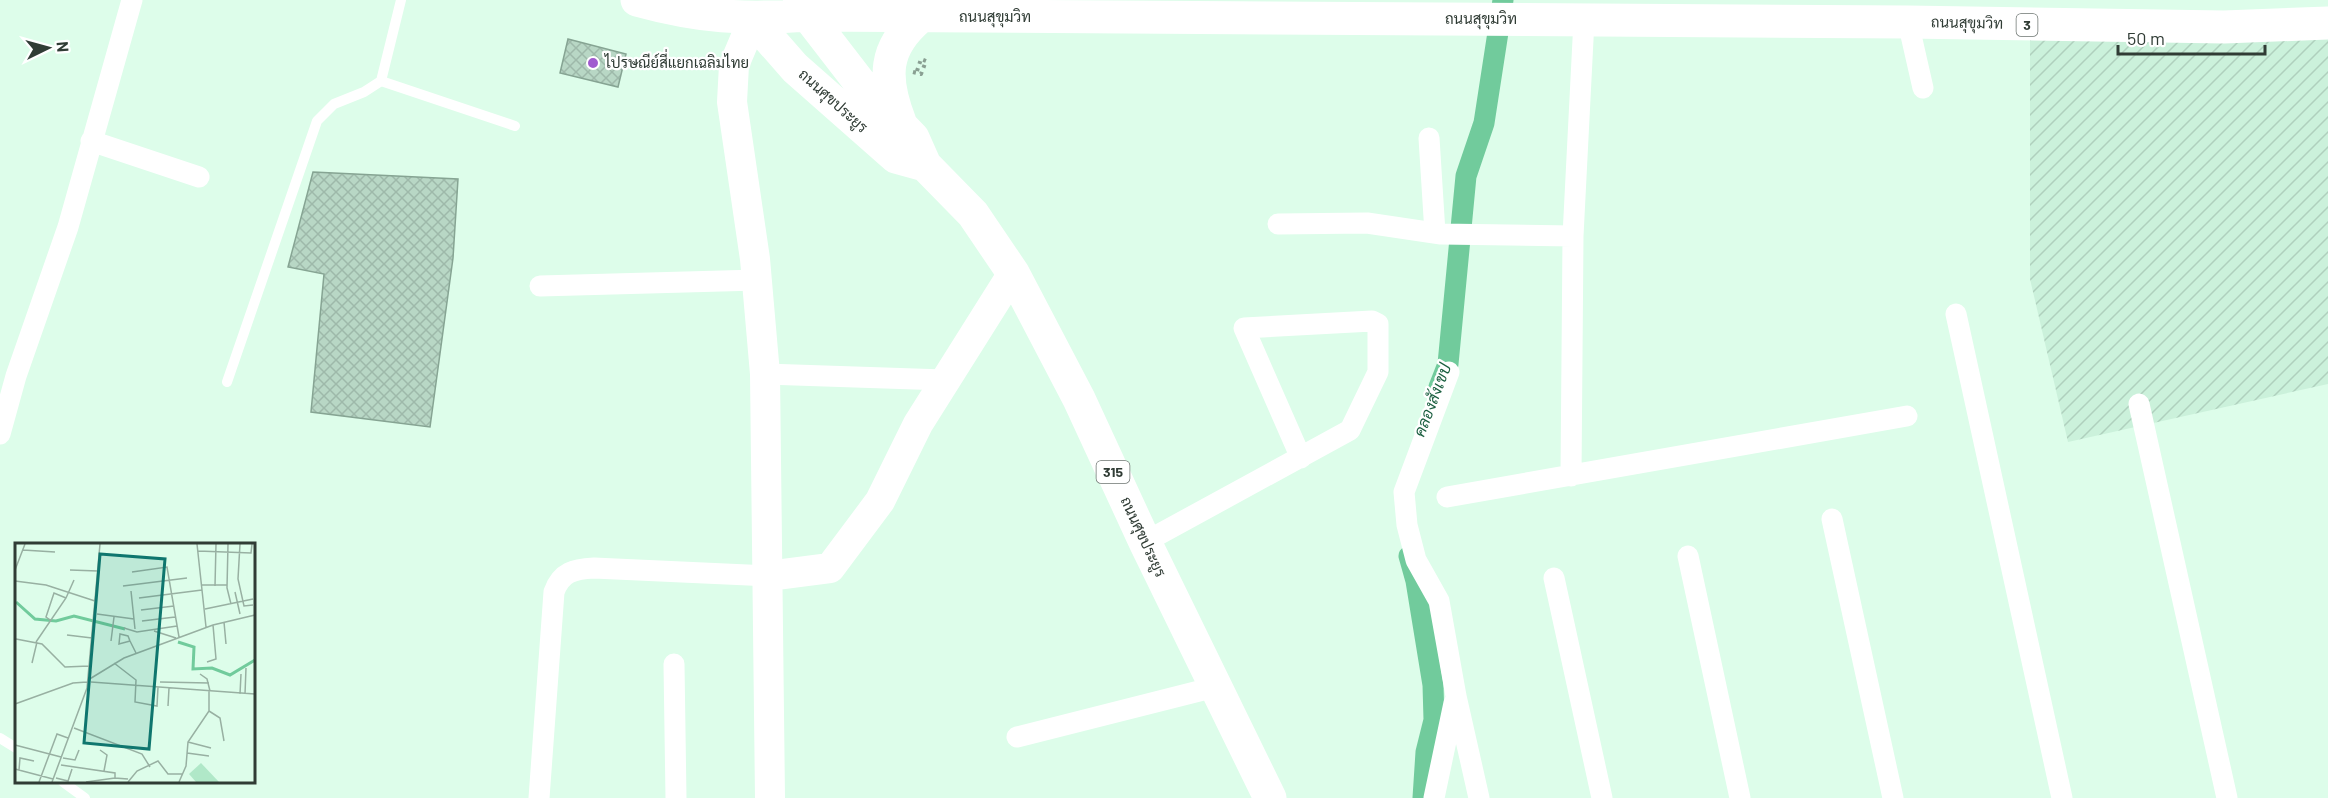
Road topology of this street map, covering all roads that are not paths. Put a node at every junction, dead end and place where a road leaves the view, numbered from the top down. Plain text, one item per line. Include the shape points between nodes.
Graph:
1 (132, 0) edge
2 (401, 0) edge
3 (637, 0) edge
4 (802, 8) edge
5 (753, 10) edge
6 (1738, 14) edge
7 (920, 17) junction
8 (1584, 20) junction
9 (1908, 22) junction
10 (2328, 23) edge
11 (381, 81) junction
12 (1923, 88) dead end
13 (901, 124) junction
14 (515, 126) dead end
15 (1429, 138) dead end
16 (92, 141) junction
17 (925, 165) junction
18 (199, 177) dead end
19 (1278, 224) dead end
20 (1438, 233) junction
21 (1573, 236) junction
22 (1014, 273) junction
23 (758, 280) junction
24 (540, 286) dead end
25 (1956, 314) dead end
26 (1449, 372) dead end
27 (765, 374) junction
28 (945, 380) junction
29 (226, 382) dead end
30 (2139, 404) dead end
31 (1907, 416) dead end
32 (0, 434) edge
33 (1301, 458) junction
34 (1571, 476) junction
35 (1447, 497) dead end
36 (1832, 519) dead end
37 (1145, 542) junction
38 (1688, 556) dead end
39 (768, 576) junction
40 (1554, 578) dead end
41 (674, 663) dead end
42 (1215, 687) junction
43 (1456, 696) junction
44 (1017, 736) dead end
45 (0, 738) edge
46 (15, 747) edge
47 (64, 783) edge
48 (85, 798) edge
49 (539, 798) edge
50 (676, 798) edge
51 (770, 798) edge
52 (1270, 798) edge
53 (1434, 798) edge
54 (1479, 798) edge
55 (1602, 798) edge
56 (1740, 798) edge
57 (1893, 798) edge
58 (2062, 798) edge
59 (2227, 798) edge

1 - 16 street
2 - 11 lane
3 - 5 main road, ถนนสุขุมวิท via 678,12
4 - 5 main road, ถนนสุขุมวิท
4 - 7 main road, ถนนสุขุมวิท
4 - 13 main road, ถนนศุขประยูร / 315 via 860,83
5 - 17 main road, ถนนศุขประยูร via 795,68 896,157
5 - 23 street via 734,65 732,102
6 - 8 main road, ถนนสุขุมวิท
6 - 9 main road, ถนนสุขุมวิท / 3
7 - 8 main road, ถนนสุขุมวิท
7 - 13 main road via 895,42 891,57 889,87
8 - 21 street
9 - 10 main road, ถนนสุขุมวิท / 3 via 2224,27
9 - 12 street
11 - 14 lane
11 - 29 lane via 334,104 317,120
13 - 17 main road, ถนนศุขประยูร / 315 via 913,138
15 - 20 street
16 - 18 street
16 - 32 street
17 - 22 main road, ถนนศุขประยูร / 315 via 972,214
19 - 20 street via 1367,223
20 - 21 street
21 - 34 street
22 - 28 street
22 - 37 main road, ถนนศุขประยูร / 315 via 1079,399
23 - 24 street
23 - 27 street
25 - 58 street
26 - 43 street via 1404,492 1416,560 1438,601
27 - 28 street
27 - 39 street
28 - 39 street via 880,501 830,568
30 - 59 street
31 - 34 street
33 - 33 street via 1244,328 1372,321 1378,324 1378,372 1350,430
33 - 37 street
34 - 35 street
36 - 57 street
37 - 42 main road, ถนนศุขประยูร / 315
38 - 56 street
39 - 49 street via 594,567 574,569 558,579
39 - 51 street
40 - 55 street
41 - 50 street
42 - 44 street
42 - 52 main road, ถนนศุขประยูร / 315
43 - 53 street
43 - 54 street
45 - 46 lane
47 - 48 lane

